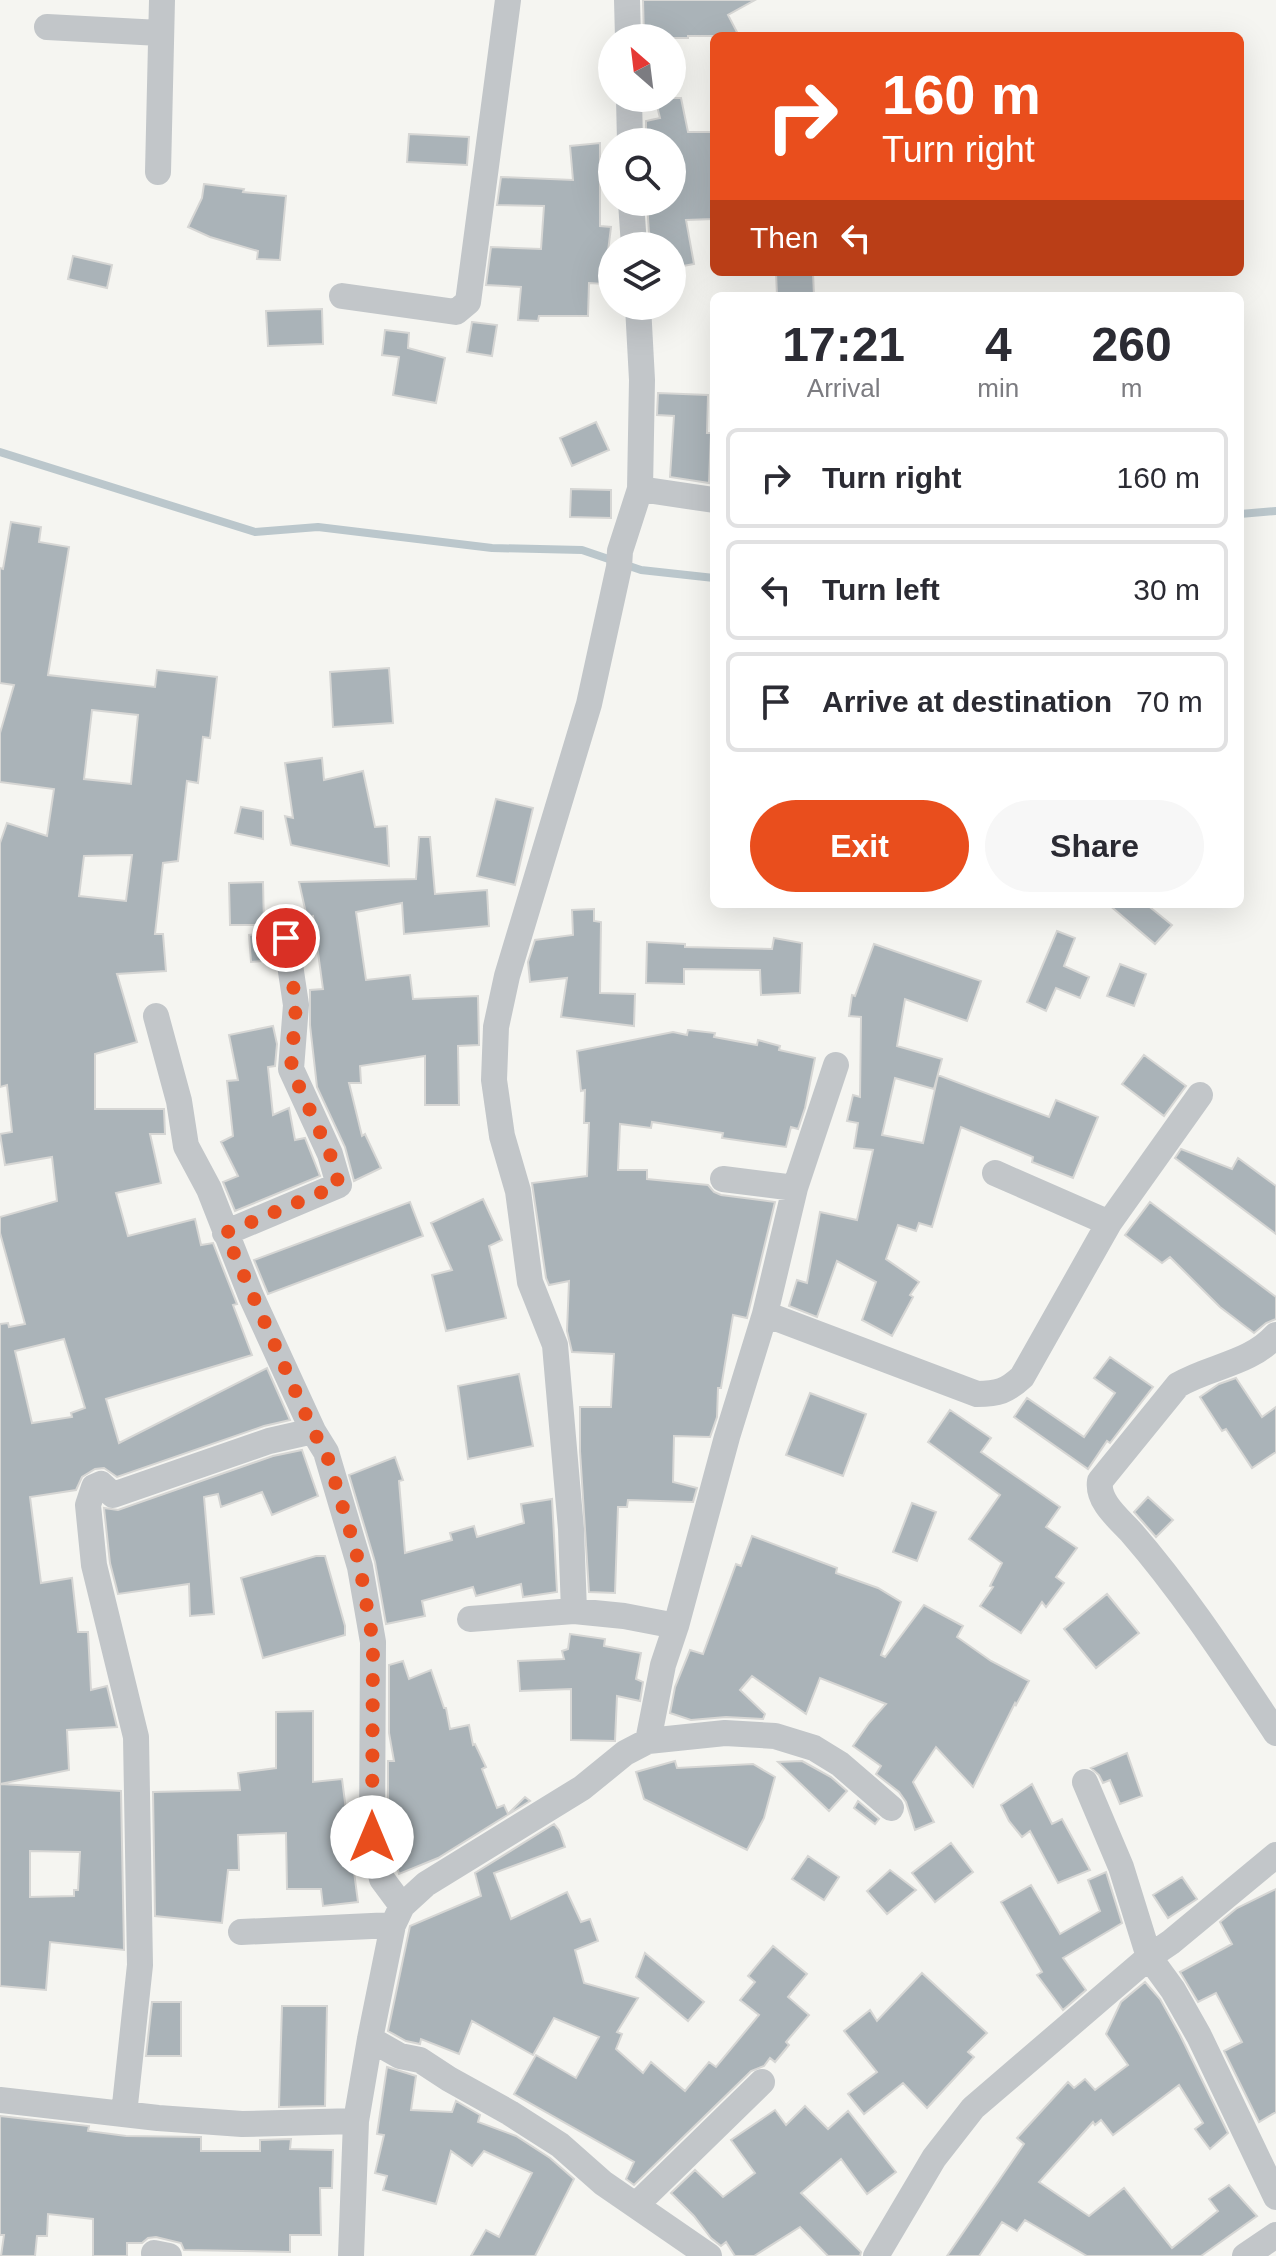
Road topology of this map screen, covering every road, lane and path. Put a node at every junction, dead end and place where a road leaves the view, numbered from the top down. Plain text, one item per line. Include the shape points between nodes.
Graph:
1 (162, 0) edge
2 (508, 0) edge
3 (627, 0) edge
4 (628, 24) edge
5 (47, 27) dead end
6 (160, 33) junction
7 (158, 172) dead end
8 (342, 296) dead end
9 (639, 320) edge
10 (640, 489) junction
11 (710, 499) edge
12 (286, 938) dead end
13 (156, 1016) dead end
14 (836, 1065) dead end
15 (1200, 1095) dead end
16 (995, 1173) dead end
17 (723, 1179) dead end
18 (795, 1188) junction
19 (1109, 1223) junction
20 (225, 1233) junction
21 (765, 1314) junction
22 (1276, 1335) edge
23 (313, 1431) junction
24 (574, 1611) junction
25 (470, 1619) dead end
26 (676, 1626) junction
27 (1276, 1733) edge
28 (648, 1741) junction
29 (1085, 1782) dead end
30 (891, 1808) dead end
31 (1276, 1855) edge
32 (398, 1916) junction
33 (241, 1932) dead end
34 (1149, 1957) junction
35 (370, 2039) junction
36 (762, 2082) dead end
37 (0, 2100) edge
38 (124, 2114) junction
39 (356, 2121) junction
40 (1276, 2197) edge
41 (636, 2205) junction
42 (1276, 2235) edge
43 (351, 2256) edge
44 (709, 2256) edge
45 (876, 2256) edge
46 (1245, 2256) edge

1 - 6 street
2 - 8 street via 468,302 456,312
3 - 4 street
5 - 6 street
6 - 7 street
9 - 10 street
10 - 11 street
10 - 24 street via 589,704 496,1027 494,1080 502,1136 518,1191 530,1282 555,1345
12 - 20 street via 296,1005 291,1069 339,1185
13 - 20 street via 186,1146
14 - 18 street
15 - 19 street
16 - 19 street
17 - 18 street
18 - 21 street
19 - 21 street via 1022,1377 997,1394 977,1394
20 - 23 street
21 - 26 street
22 - 27 street via 1254,1355 1178,1385 1100,1481 1099,1490
23 - 32 street via 326,1452 360,1567 373,1642 372,1837
23 - 38 street via 113,1495 101,1484 90,1494 94,1565 136,1737 140,1965
24 - 25 street
24 - 26 street
26 - 28 street
28 - 30 street via 725,1733 775,1736 814,1748 840,1764
28 - 32 street via 426,1884
29 - 34 street via 1121,1867
31 - 34 street
32 - 33 street
32 - 35 street
34 - 40 street via 1199,2036
34 - 45 street via 973,2108 934,2158
35 - 39 street
35 - 41 street via 420,2060 510,2113
36 - 41 street
37 - 38 street
38 - 39 street via 242,2124
39 - 43 street
41 - 44 street
42 - 46 street

